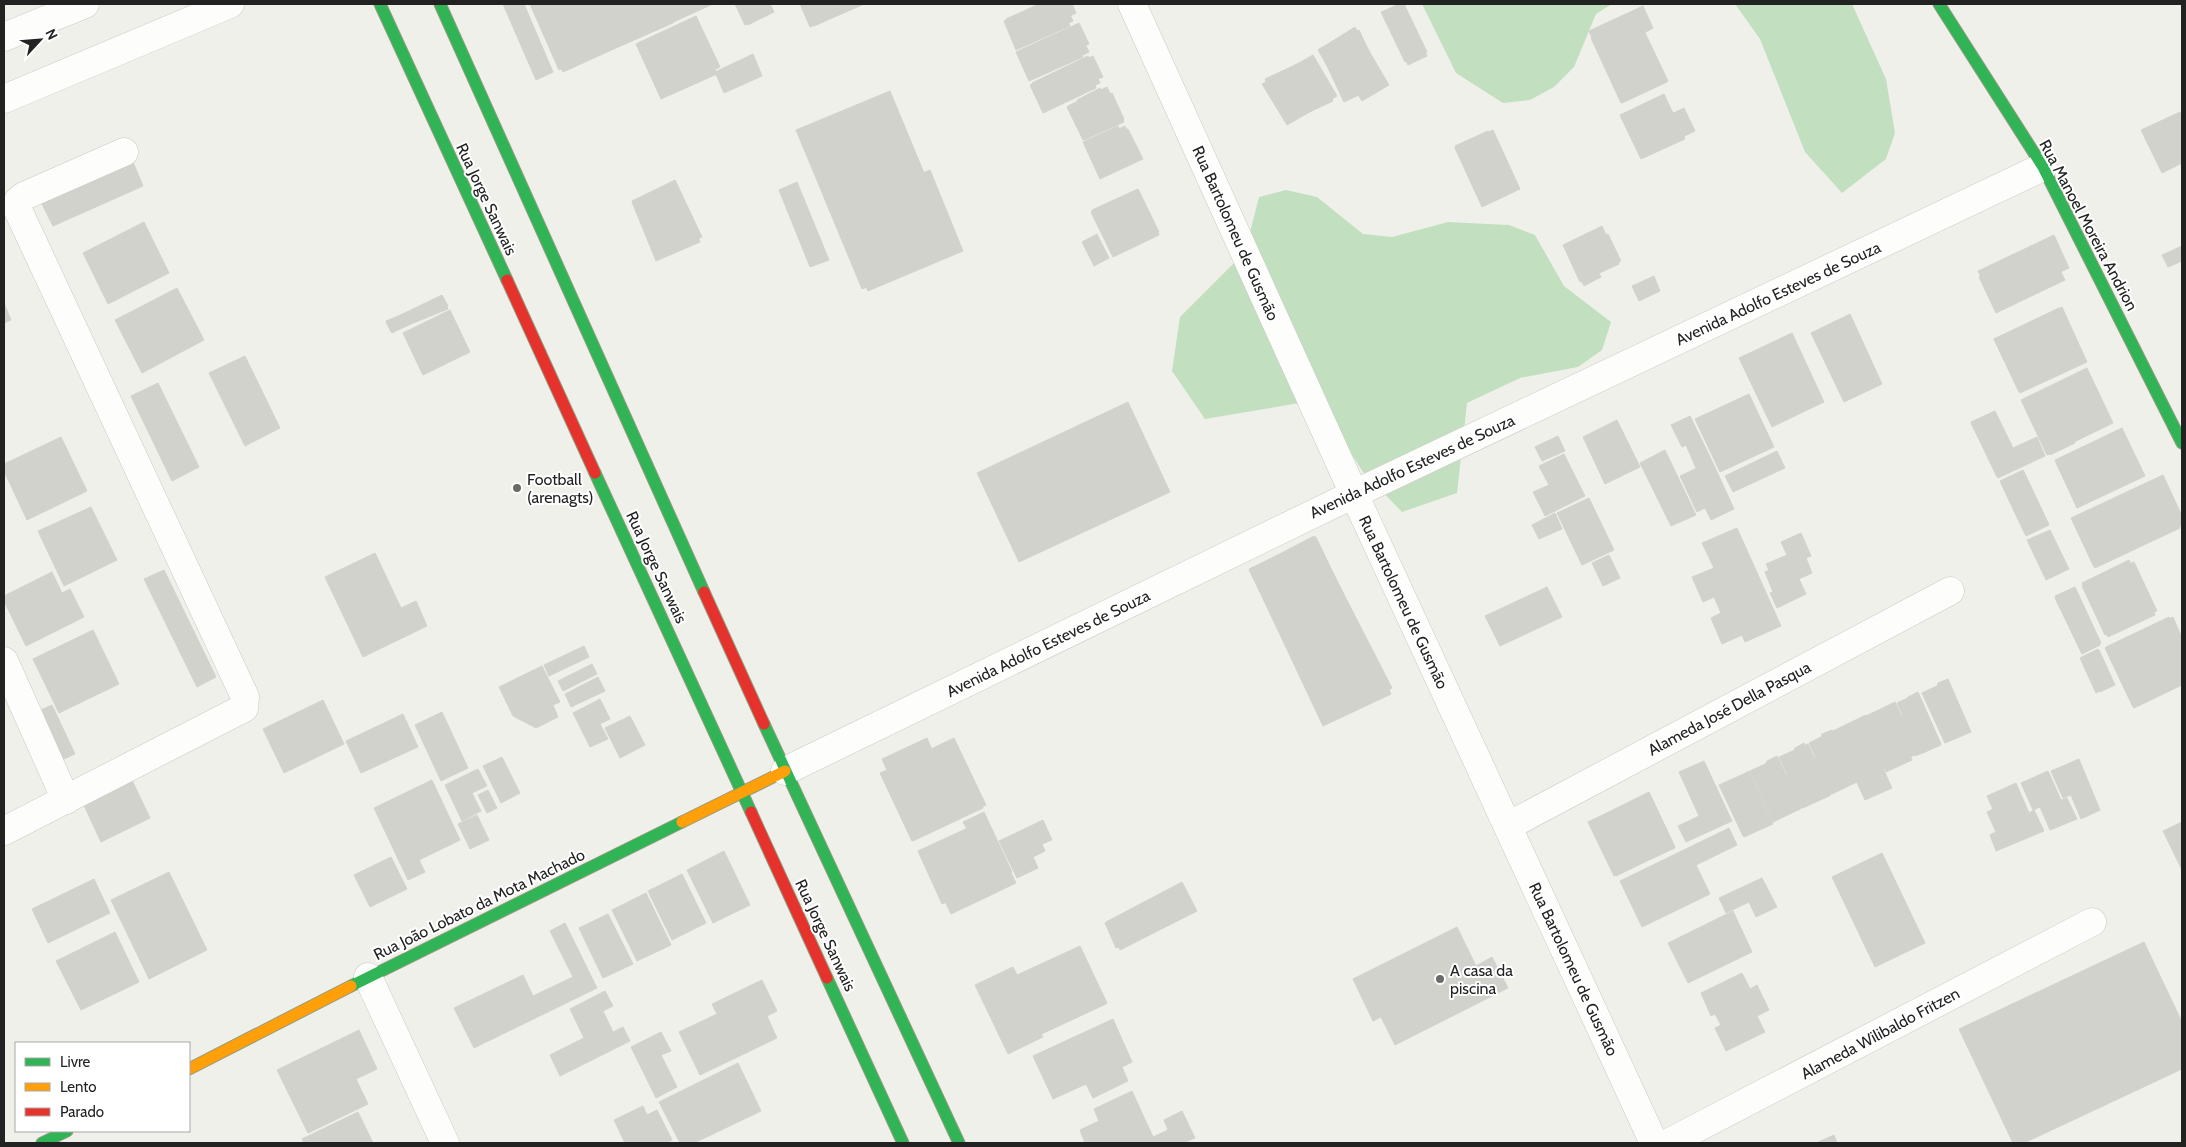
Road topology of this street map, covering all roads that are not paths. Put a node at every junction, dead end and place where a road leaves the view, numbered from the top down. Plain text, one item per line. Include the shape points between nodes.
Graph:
1 (85, 4) edge
2 (230, 4) edge
3 (380, 4) edge
4 (440, 4) edge
5 (1132, 4) edge
6 (1939, 4) edge
7 (4, 37) edge
8 (4, 99) edge
9 (124, 152) dead end
10 (2043, 167) junction
11 (2182, 443) edge
12 (1354, 494) junction
13 (1950, 591) dead end
14 (4, 661) edge
15 (785, 771) junction
16 (742, 791) junction
17 (66, 800) junction
18 (1508, 826) junction
19 (4, 831) edge
20 (2092, 922) dead end
21 (368, 977) junction
22 (190, 1068) edge
23 (65, 1132) edge
24 (42, 1143) edge
25 (445, 1143) edge
26 (903, 1143) edge
27 (959, 1143) edge
28 (1654, 1143) edge
29 (1668, 1143) edge

1 - 7 street
2 - 8 street
3 - 16 main road, Rua Jorge Sanwais
4 - 15 main road, Rua Jorge Sanwais
5 - 12 street, Rua Bartolomeu de Gusmão
6 - 10 main road, Rua Manoel Moreira Andrion
9 - 17 street via 24,196 18,201 17,208 245,697 244,708
10 - 11 main road, Rua Manoel Moreira Andrion
10 - 12 street, Avenida Adolfo Esteves de Souza
12 - 15 street, Avenida Adolfo Esteves de Souza
12 - 18 street, Rua Bartolomeu de Gusmão
13 - 18 street, Alameda José Della Pasqua
14 - 17 street
15 - 16 main road, Rua João Lobato da Mota Machado
15 - 27 main road, Rua Jorge Sanwais
16 - 21 main road, Rua João Lobato da Mota Machado
16 - 26 main road, Rua Jorge Sanwais
17 - 19 street
18 - 28 street, Rua Bartolomeu de Gusmão
20 - 29 street, Alameda Wilibaldo Fritzen
21 - 22 main road, Rua João Lobato da Mota Machado
21 - 25 street
23 - 24 main road

